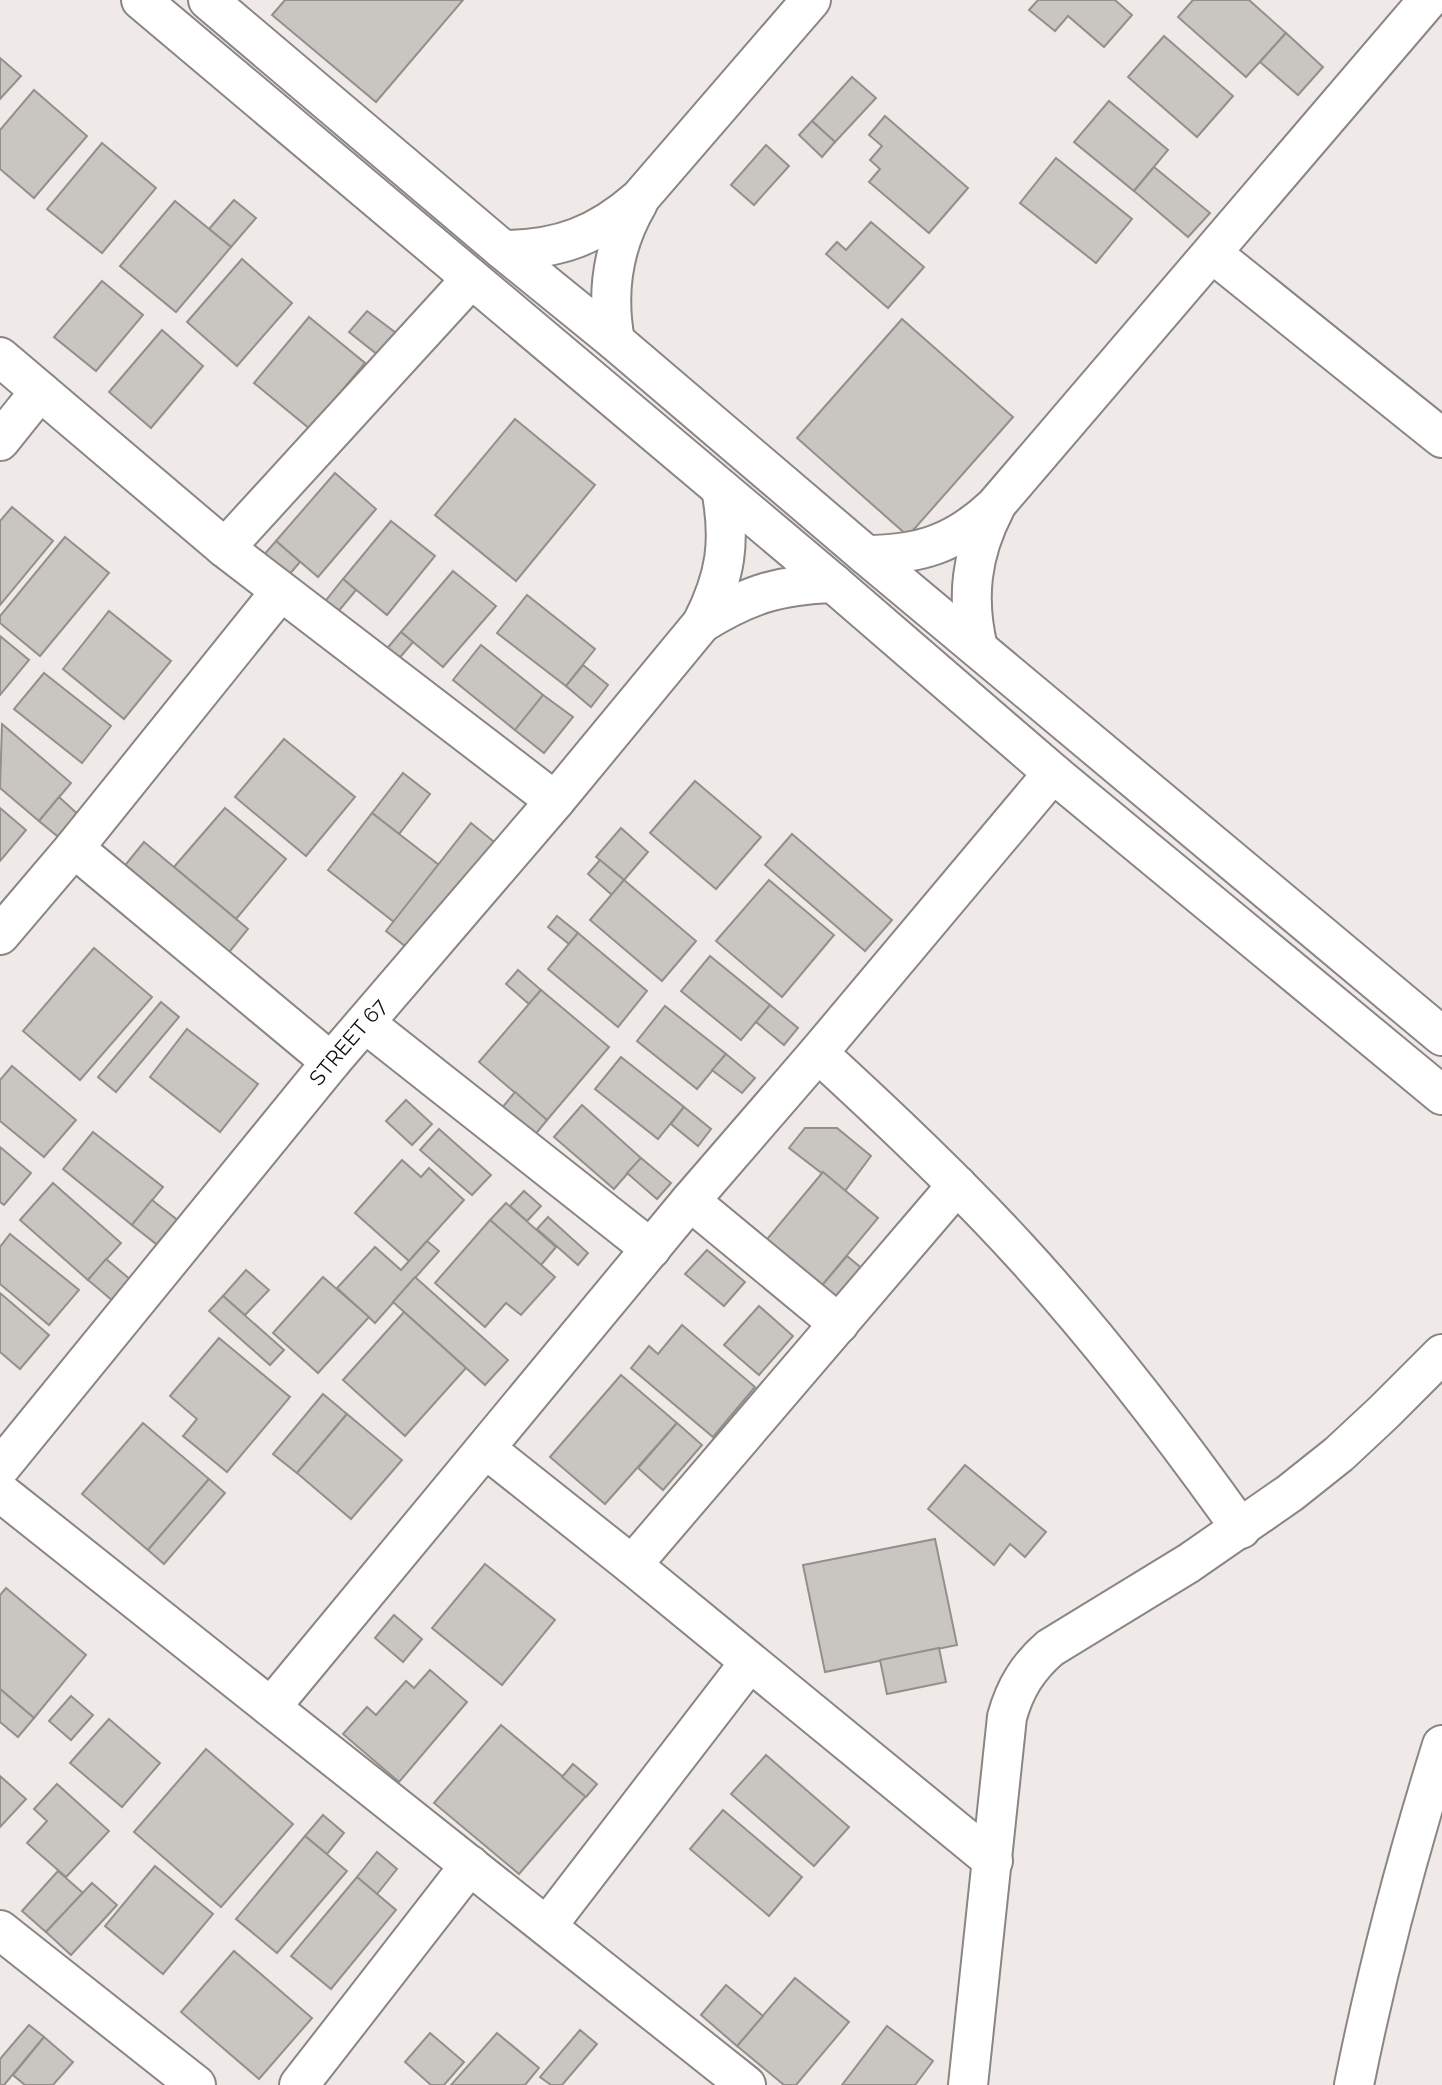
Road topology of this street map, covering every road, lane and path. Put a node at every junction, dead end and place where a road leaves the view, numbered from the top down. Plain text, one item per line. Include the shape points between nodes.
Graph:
1 (141, 0) edge
2 (208, 0) edge
3 (811, 0) edge
4 (1428, 0) edge
5 (640, 198) junction
6 (503, 250) junction
7 (1213, 254) junction
8 (471, 279) junction
9 (615, 341) junction
10 (0, 357) edge
11 (40, 391) junction
12 (1442, 438) edge
13 (0, 441) edge
14 (721, 489) junction
15 (995, 506) junction
16 (225, 548) junction
17 (866, 555) junction
18 (833, 583) junction
19 (280, 592) junction
20 (702, 623) junction
21 (978, 648) junction
22 (1053, 773) junction
23 (555, 801) junction
24 (74, 848) junction
25 (0, 935) edge
26 (365, 1023) junction
27 (1442, 1036) edge
28 (818, 1053) junction
29 (331, 1062) junction
30 (1442, 1095) edge
31 (957, 1185) junction
32 (690, 1201) junction
33 (651, 1248) junction
34 (839, 1324) junction
35 (1442, 1354) edge
36 (486, 1449) junction
37 (0, 1468) edge
38 (0, 1492) edge
39 (1241, 1529) junction
40 (632, 1565) junction
41 (749, 1663) junction
42 (271, 1707) junction
43 (1442, 1745) edge
44 (993, 1861) junction
45 (470, 1866) junction
46 (547, 1926) junction
47 (0, 1930) edge
48 (197, 2085) edge
49 (299, 2085) edge
50 (746, 2085) edge
51 (968, 2085) edge
52 (1354, 2085) edge

1 - 8 street
2 - 6 street
3 - 5 street
4 - 7 street
5 - 6 street via 600,229 578,239 529,250
5 - 9 street via 613,267
6 - 9 street
7 - 12 street
7 - 15 street
8 - 14 street
8 - 16 street
9 - 17 street
10 - 11 street
11 - 13 street
11 - 16 street
14 - 18 street
14 - 20 street via 727,516 725,558 715,598
15 - 17 street via 978,522 936,546
15 - 21 street via 971,575 972,624
16 - 19 street
17 - 21 street
18 - 20 street via 798,584 764,592
18 - 22 street
19 - 23 street
19 - 24 street
20 - 23 street, STREET 67
21 - 27 street
22 - 28 street
22 - 30 street
23 - 26 street, STREET 67
24 - 25 street
24 - 29 street
26 - 29 street, STREET 67
26 - 33 street
28 - 31 street
28 - 32 street
29 - 37 street, STREET 67
31 - 34 street
31 - 39 street via 1078,1317
32 - 33 street
32 - 34 street
33 - 36 street
34 - 40 street
35 - 39 street via 1339,1454
36 - 40 street
36 - 42 street
38 - 42 street
39 - 44 street via 1034,1661 1012,1697 1007,1717
40 - 41 street
41 - 44 street
41 - 46 street
42 - 45 street
43 - 52 street via 1374,1984
44 - 51 street
45 - 46 street
45 - 49 street
46 - 50 street
47 - 48 street

